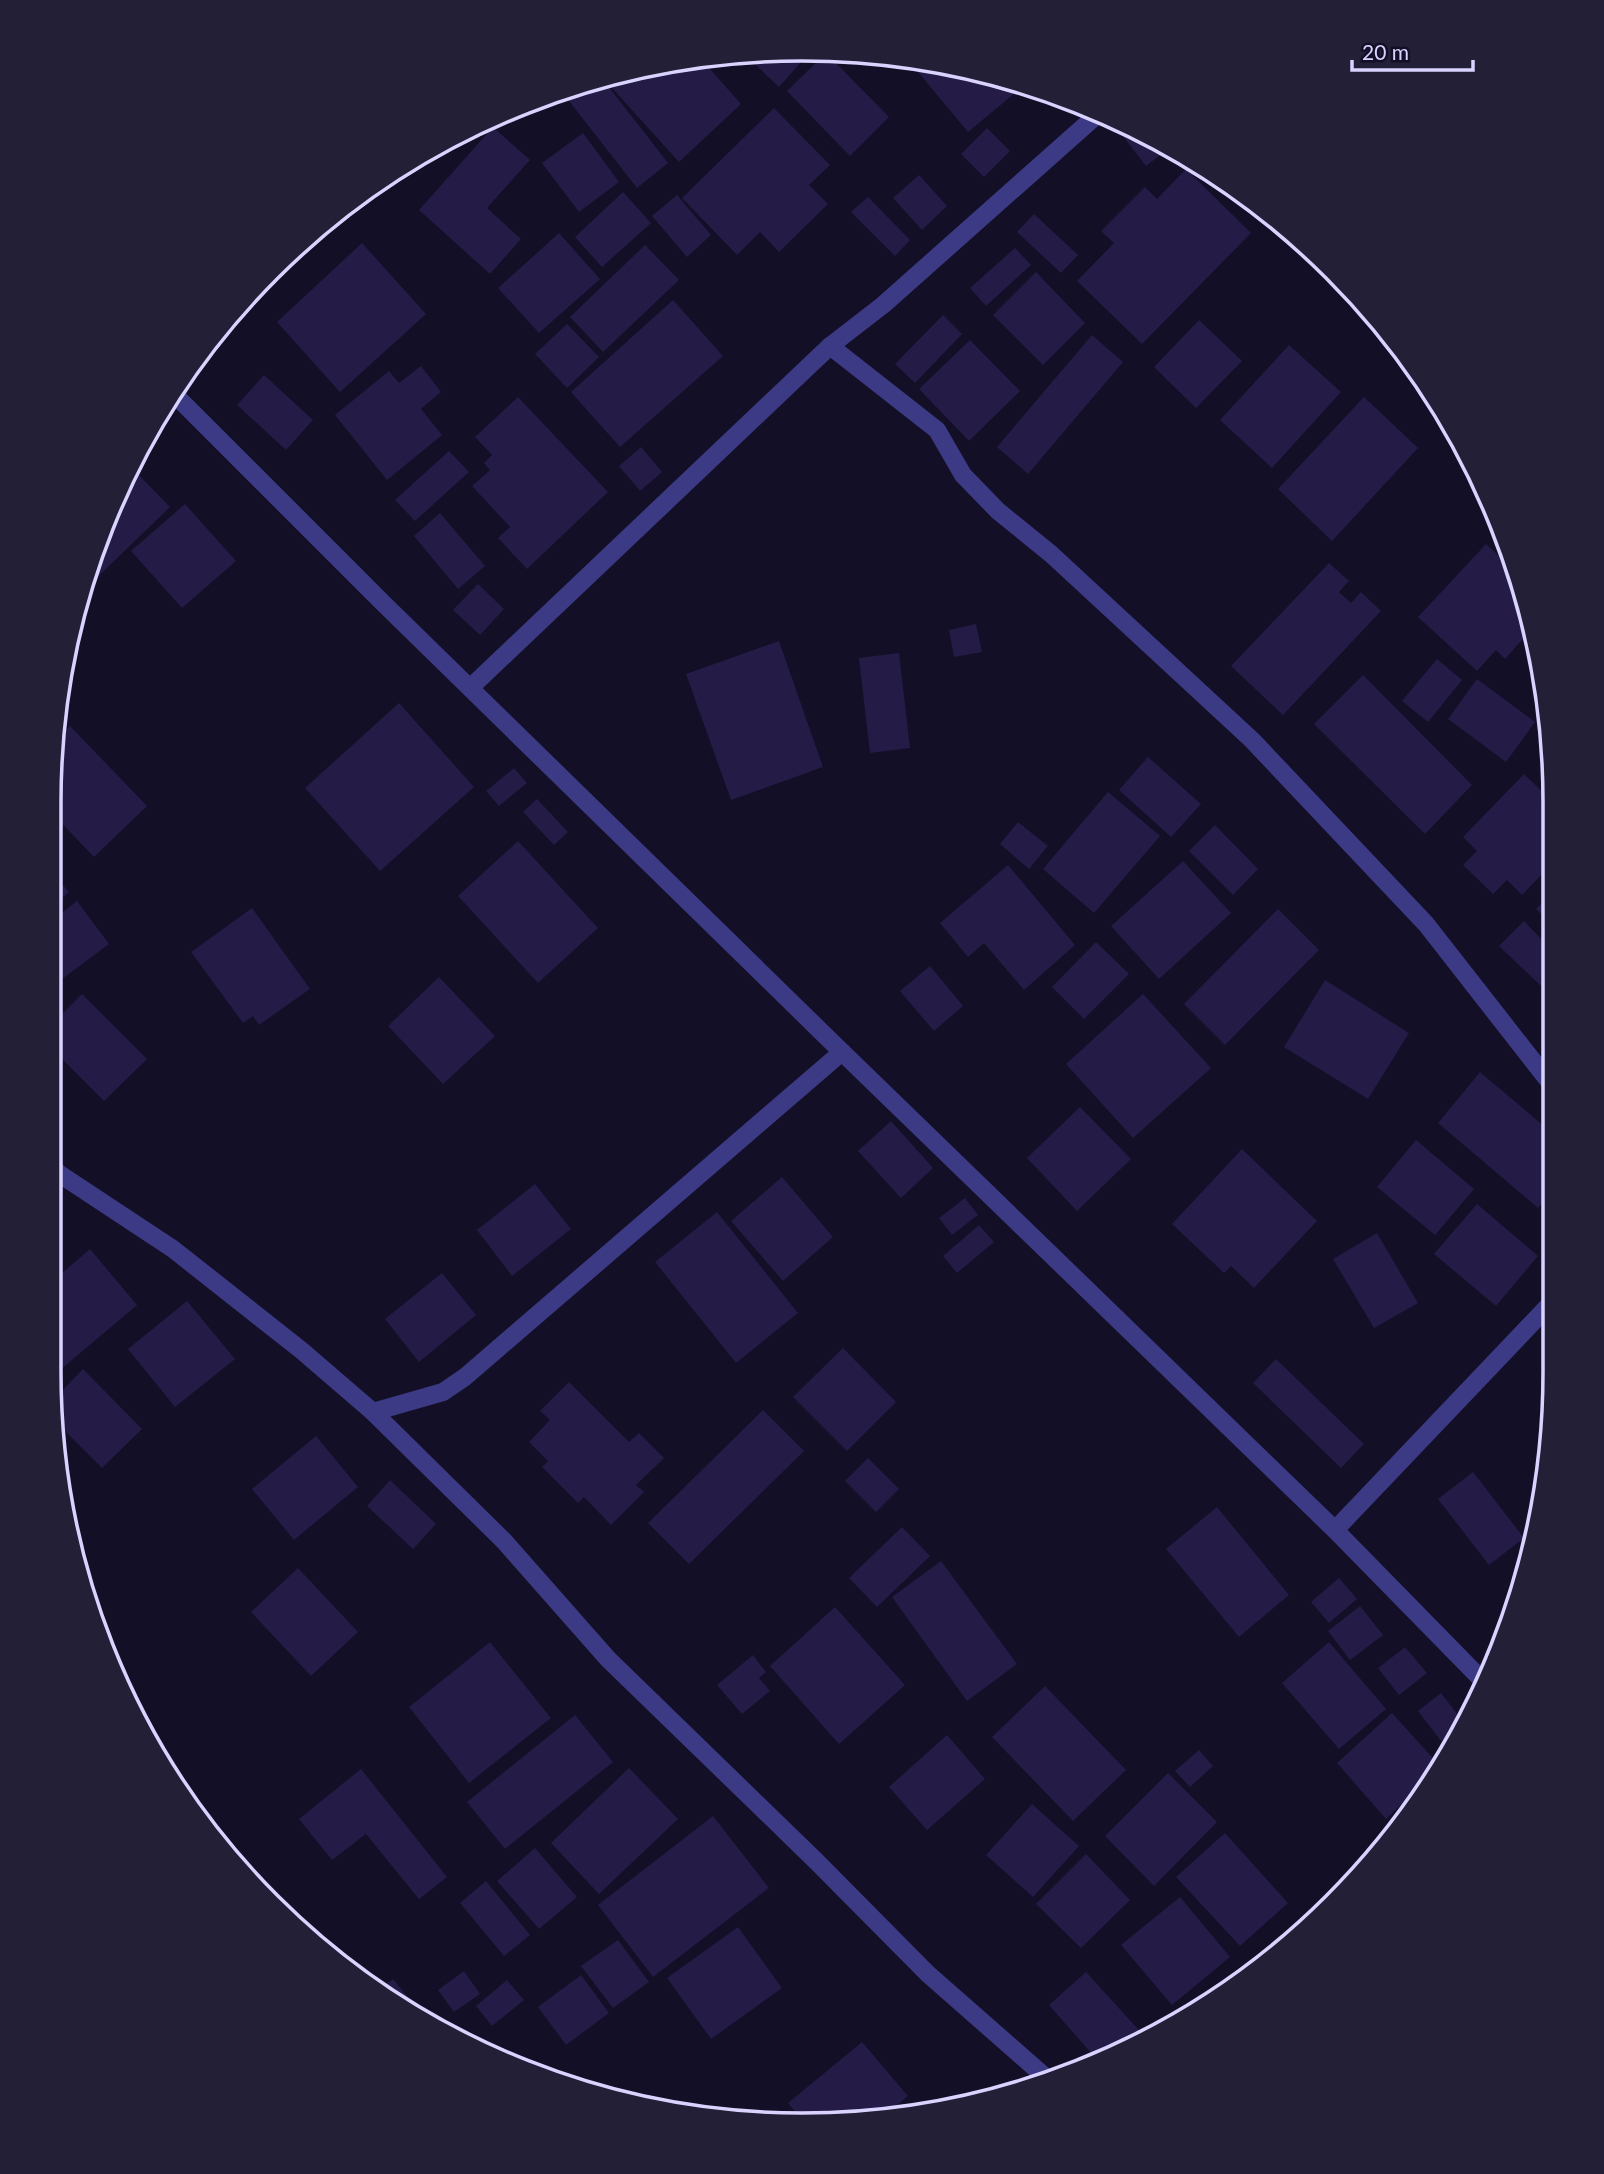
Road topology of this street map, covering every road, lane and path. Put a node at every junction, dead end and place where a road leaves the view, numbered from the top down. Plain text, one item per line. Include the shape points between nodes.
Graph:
1 (1091, 121) edge
2 (830, 346) junction
3 (180, 400) edge
4 (471, 687) junction
5 (842, 1052) junction
6 (1543, 1074) edge
7 (61, 1178) edge
8 (1543, 1312) edge
9 (373, 1412) junction
10 (1335, 1530) junction
11 (1477, 1675) edge
12 (1041, 2073) edge

1 - 2 street via 883,305
2 - 4 street
2 - 6 street via 937,430 963,475 998,512 1051,554 1252,740 1426,924
3 - 4 street
4 - 5 street
5 - 9 street via 466,1377 443,1392
5 - 10 street
7 - 9 street via 173,1249
8 - 10 street
9 - 12 street via 504,1541 608,1659 929,1974
10 - 11 street

